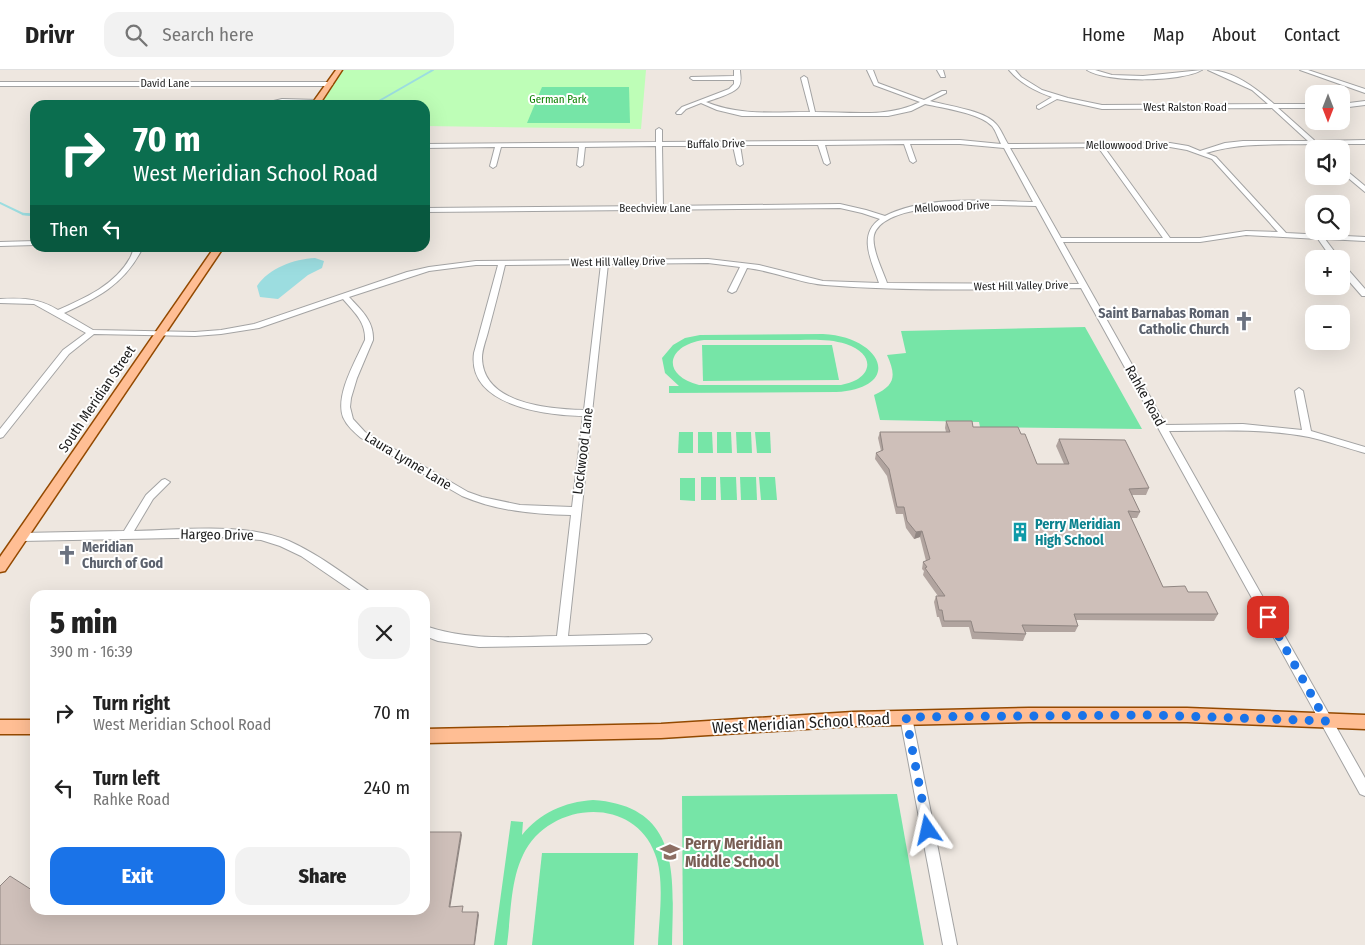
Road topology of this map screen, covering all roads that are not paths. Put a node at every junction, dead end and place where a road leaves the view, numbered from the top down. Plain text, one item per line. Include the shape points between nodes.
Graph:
1 (339, 70) edge
2 (737, 70) edge
3 (870, 70) edge
4 (940, 70) edge
5 (1012, 70) edge
6 (1090, 70) edge
7 (1199, 70) edge
8 (1211, 70) edge
9 (1303, 70) edge
10 (943, 76) dead end
11 (693, 78) dead end
12 (738, 78) junction
13 (804, 78) dead end
14 (0, 84) edge
15 (330, 84) junction
16 (1365, 91) edge
17 (944, 92) dead end
18 (1058, 96) junction
19 (319, 100) edge
20 (700, 101) junction
21 (924, 102) junction
22 (1365, 103) edge
23 (1350, 105) edge
24 (1273, 106) junction
25 (1305, 106) edge
26 (1039, 108) dead end
27 (679, 113) dead end
28 (813, 114) junction
29 (659, 130) dead end
30 (1311, 140) edge
31 (906, 142) junction
32 (1350, 142) edge
33 (1365, 142) edge
34 (736, 143) junction
35 (821, 143) junction
36 (1305, 143) edge
37 (659, 144) junction
38 (582, 145) junction
39 (1099, 145) junction
40 (430, 146) edge
41 (498, 146) junction
42 (1006, 146) junction
43 (1202, 152) junction
44 (913, 161) dead end
45 (826, 163) dead end
46 (740, 164) dead end
47 (580, 165) dead end
48 (493, 166) dead end
49 (1350, 176) edge
50 (1365, 190) edge
51 (1038, 204) junction
52 (660, 208) junction
53 (430, 210) edge
54 (884, 218) junction
55 (1283, 234) junction
56 (1305, 235) edge
57 (1350, 238) edge
58 (1365, 239) edge
59 (1059, 240) junction
60 (1168, 240) junction
61 (30, 243) edge
62 (0, 244) edge
63 (137, 252) edge
64 (215, 252) edge
65 (605, 262) junction
66 (502, 263) junction
67 (745, 265) junction
68 (1350, 277) edge
69 (884, 286) junction
70 (1085, 286) junction
71 (732, 291) dead end
72 (1365, 294) edge
73 (345, 297) junction
74 (0, 301) edge
75 (57, 313) junction
76 (92, 332) junction
77 (159, 334) junction
78 (1299, 391) dead end
79 (588, 413) junction
80 (1163, 428) junction
81 (1307, 433) junction
82 (0, 435) edge
83 (1365, 450) edge
84 (165, 482) dead end
85 (577, 511) junction
86 (126, 535) junction
87 (21, 537) junction
88 (0, 567) edge
89 (359, 590) edge
90 (430, 633) edge
91 (646, 639) dead end
92 (562, 640) junction
93 (906, 717) junction
94 (1326, 721) junction
95 (1365, 722) edge
96 (0, 727) edge
97 (30, 727) edge
98 (430, 736) edge
99 (1365, 790) edge
100 (950, 945) edge

1 - 15 main road
2 - 12 street
3 - 21 street, Rahke Road via 876,84
4 - 10 street
5 - 18 street, West Ralston Road via 1026,85
6 - 7 street via 1118,77 1179,76
8 - 24 street via 1243,83
9 - 16 street
11 - 12 street
12 - 20 street via 737,85 731,90
13 - 28 street
14 - 15 street, David Lane
15 - 19 main road
17 - 21 street
18 - 24 street, West Ralston Road via 1115,108
18 - 26 street
20 - 27 street
20 - 28 street via 732,113
21 - 28 street via 896,114
21 - 42 street, Rahke Road via 986,119 994,125
22 - 23 street
24 - 25 street, West Ralston Road
24 - 30 street
29 - 37 street
31 - 35 street, Buffalo Drive
31 - 42 street, Buffalo Drive
31 - 44 street
32 - 33 street, Mellowwood Drive
34 - 35 street, Buffalo Drive
34 - 37 street, Buffalo Drive
34 - 46 street
35 - 45 street
36 - 43 street, Mellowwood Drive via 1243,143
37 - 38 street, Buffalo Drive
37 - 52 street
38 - 41 street, Buffalo Drive
38 - 47 street
39 - 42 street, Mellowwood Drive
39 - 43 street, Mellowwood Drive via 1170,145
39 - 60 street
40 - 41 street, Buffalo Drive
41 - 48 street
42 - 51 street, Rahke Road
43 - 55 street via 1220,163
49 - 50 street
51 - 54 street, Mellowood Drive via 924,206
51 - 59 street, Rahke Road
52 - 53 street, Beechview Lane
52 - 54 street, Beechview Lane via 840,206
54 - 69 street via 875,226 870,244
55 - 56 street
55 - 60 street via 1246,233 1210,239
57 - 58 street
59 - 60 street
59 - 70 street, Rahke Road
61 - 62 street
63 - 75 street via 112,284 94,297
64 - 77 main road, South Meridian Street
65 - 66 street, West Hill Valley Drive
65 - 67 street, West Hill Valley Drive via 708,261
65 - 79 street, Lockwood Lane
66 - 73 street, West Hill Valley Drive via 456,264 429,269
66 - 79 street via 478,357 482,375 497,392 530,408
67 - 69 street, West Hill Valley Drive via 823,283
67 - 71 street
68 - 72 street
69 - 70 street, West Hill Valley Drive
70 - 80 street, Rahke Road
73 - 77 street, West Hill Valley Drive via 256,326 221,332
73 - 85 street, Laura Lynne Lane via 370,331 346,398 346,413 351,425 364,436 479,500 502,507
74 - 75 street via 33,302
75 - 76 street via 77,327
76 - 77 street, West Hill Valley Drive
76 - 82 street via 66,352
77 - 87 main road, South Meridian Street
78 - 81 street
79 - 85 street, Lockwood Lane
80 - 81 street via 1257,428
80 - 94 street, Rahke Road
81 - 83 street
84 - 86 street via 149,497
85 - 92 street, Lockwood Lane
86 - 87 street, Hargeo Drive
86 - 89 street, Hargeo Drive via 226,533 261,536 305,553
87 - 88 main road, South Meridian Street
90 - 92 street via 479,642
91 - 92 street
93 - 94 main road, West Meridian School Road via 1142,715
93 - 98 main road, West Meridian School Road via 689,730
93 - 100 street
94 - 95 main road, West Meridian School Road
94 - 99 street, Rahke Road
96 - 97 main road

